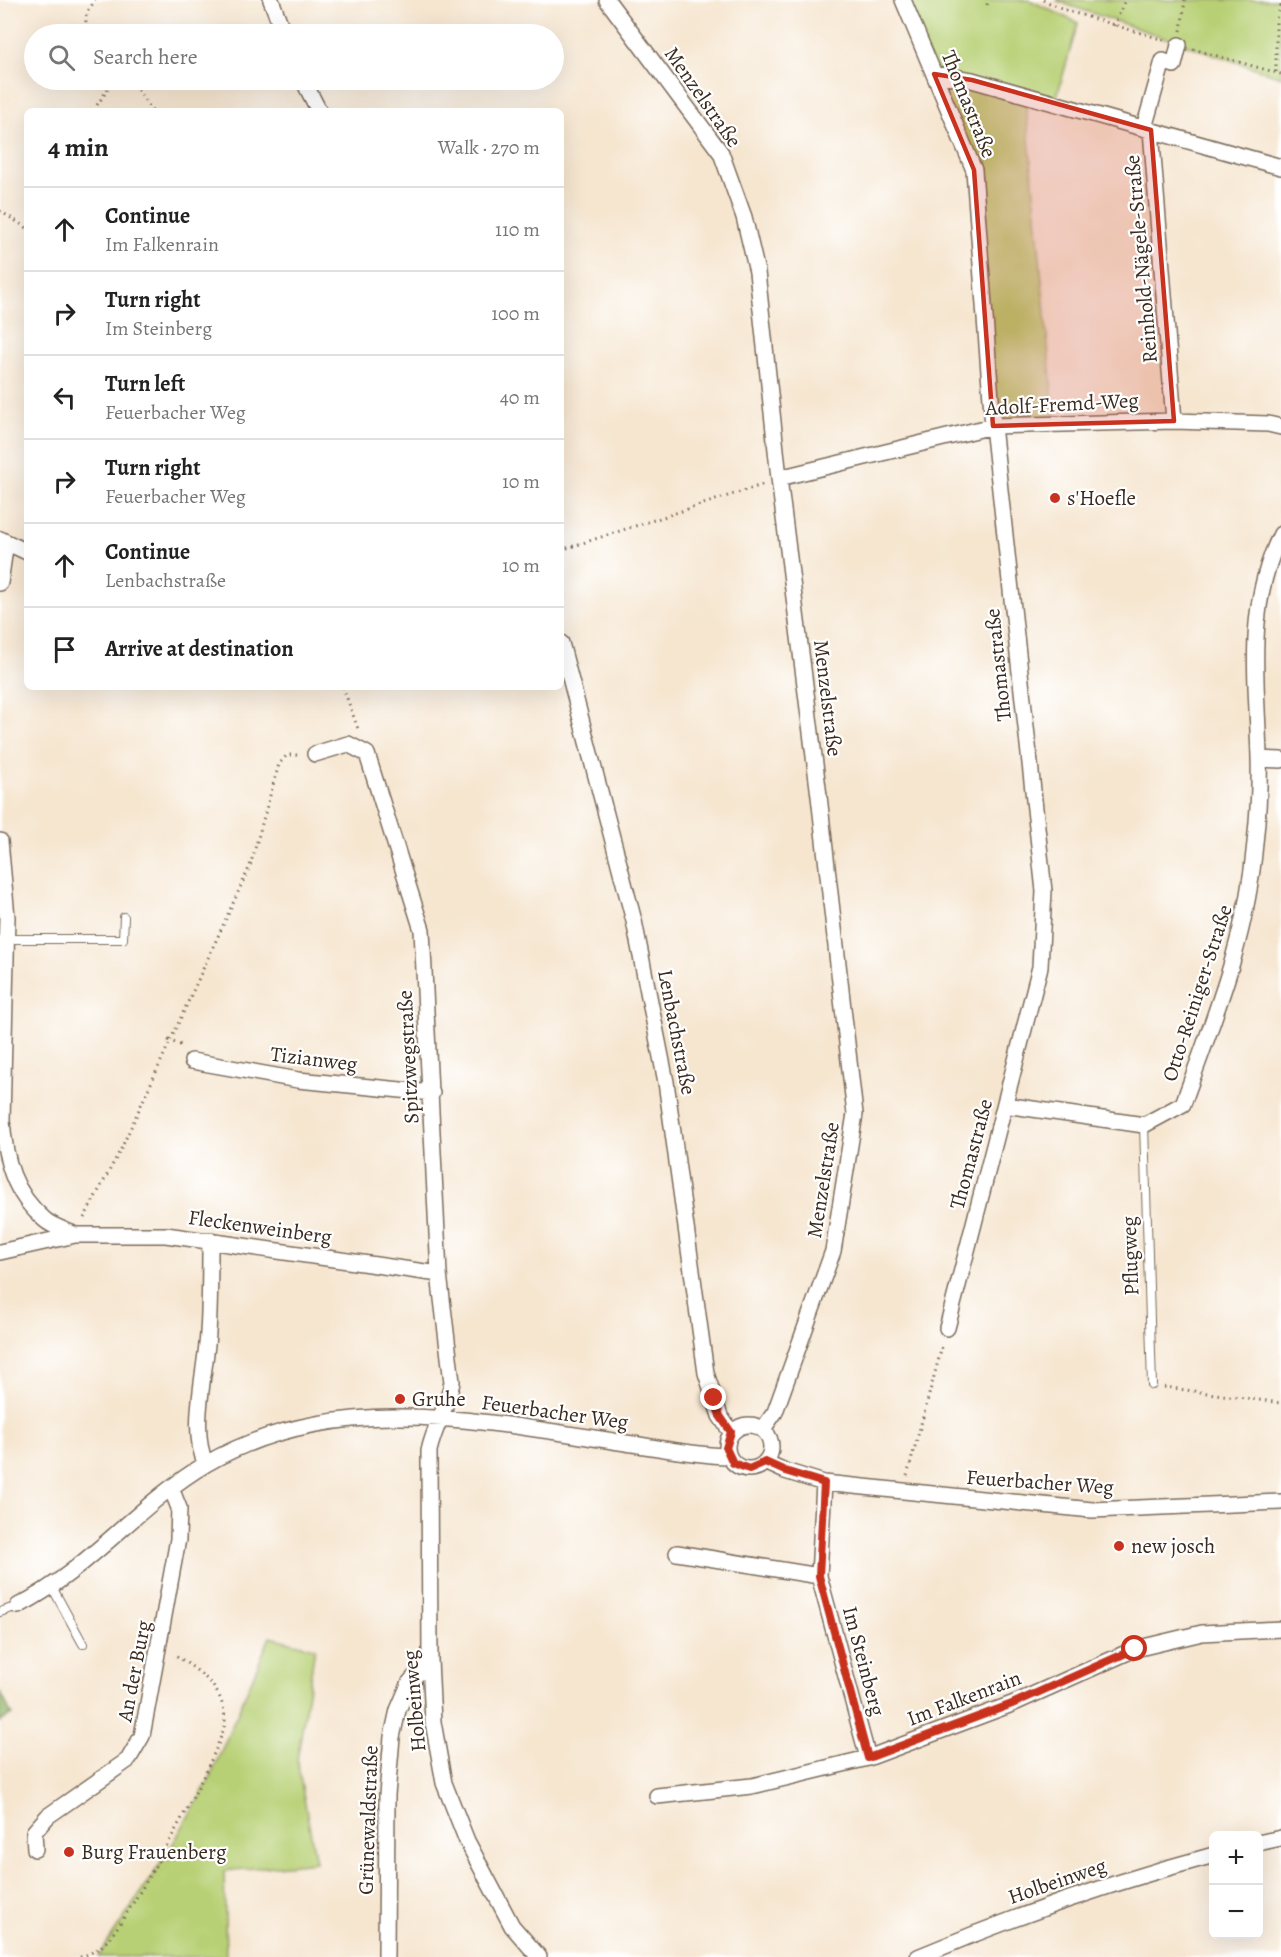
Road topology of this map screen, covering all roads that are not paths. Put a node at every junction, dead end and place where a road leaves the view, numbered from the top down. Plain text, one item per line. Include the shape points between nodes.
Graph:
1 (271, 0) edge
2 (607, 0) edge
3 (903, 0) edge
4 (280, 24) edge
5 (1179, 45) road end
6 (934, 74) junction
7 (308, 90) edge
8 (317, 108) edge
9 (1147, 129) junction
10 (1281, 167) edge
11 (1174, 420) junction
12 (993, 426) junction
13 (1281, 427) edge
14 (779, 478) junction
15 (1280, 537) edge
16 (3, 540) edge
17 (24, 550) edge
18 (0, 583) edge
19 (564, 654) edge
20 (315, 754) road end
21 (1259, 759) junction
22 (1281, 760) edge
23 (0, 841) edge
24 (124, 917) dead end
25 (6, 939) junction
26 (192, 1061) dead end
27 (432, 1094) junction
28 (1005, 1105) junction
29 (1144, 1125) junction
30 (75, 1235) junction
31 (210, 1240) junction
32 (0, 1252) edge
33 (439, 1274) junction
34 (947, 1328) road end
35 (1152, 1385) road end
36 (440, 1418) junction
37 (763, 1429) junction
38 (731, 1432) junction
39 (728, 1456) junction
40 (765, 1462) junction
41 (206, 1464) junction
42 (824, 1483) junction
43 (171, 1488) junction
44 (1281, 1502) edge
45 (677, 1553) dead end
46 (819, 1576) junction
47 (52, 1587) junction
48 (18, 1606) joint
49 (0, 1612) edge
50 (1281, 1629) edge
51 (82, 1644) dead end
52 (430, 1660) junction
53 (868, 1758) junction
54 (657, 1796) dead end
55 (1281, 1838) edge
56 (1263, 1842) edge
57 (35, 1849) dead end
58 (1209, 1856) edge
59 (386, 1957) edge
60 (539, 1957) edge
61 (918, 1957) edge

1 - 4 street
2 - 14 street, Menzelstraße via 721,153 744,217 757,272
3 - 6 street, Thomastraße
5 - 9 street via 1174,65 1163,61
6 - 9 street, Reinhold-Nägele-Straße via 972,80
6 - 12 street, Thomastraße via 974,170
7 - 8 street
9 - 10 street, Reinhold-Nägele-Straße
9 - 11 street, Reinhold-Nägele-Straße
11 - 12 street, Adolf-Fremd-Weg
11 - 13 street, Adolf-Fremd-Weg
12 - 14 street, Adolf-Fremd-Weg
12 - 28 street, Thomastraße via 1044,891 1040,967
14 - 37 street, Menzelstraße via 855,1114 833,1251 775,1412
15 - 21 street, Otto-Reiniger-Straße via 1264,574 1255,626
16 - 17 street
16 - 18 street
19 - 38 street, Lenbachstraße via 634,921 666,1082 706,1373 720,1416
20 - 27 street, Spitzwegstraße via 348,744 367,754 422,930
21 - 22 street
21 - 29 street, Otto-Reiniger-Straße via 1253,870 1240,940 1183,1104
23 - 25 street, Fleckenweinberg via 5,872
24 - 25 lane via 123,939
25 - 30 street, Fleckenweinberg via 4,1151 11,1177 25,1199 47,1222
26 - 27 street, Tizianweg via 298,1080
27 - 33 street, Spitzwegstraße
28 - 29 street
28 - 34 street, Thomastraße
29 - 35 lane, Pflugweg
30 - 31 street, Fleckenweinberg via 166,1235
30 - 32 street, Fleckenweinberg
31 - 33 street, Fleckenweinberg
31 - 41 street via 208,1333 199,1431 200,1452
33 - 36 street, Spitzwegstraße via 452,1382
36 - 39 street, Feuerbacher Weg via 509,1424
36 - 41 street, Feuerbacher Weg via 361,1418 308,1426 262,1438
36 - 52 street, Holbeinweg via 429,1451
37 - 38 street via 747,1424
37 - 40 street via 771,1445
38 - 39 street
39 - 40 street, Feuerbacher Weg via 741,1468 758,1467
40 - 42 street, Feuerbacher Weg
41 - 43 street, Feuerbacher Weg
42 - 44 street, Feuerbacher Weg via 1092,1510
42 - 46 street, Im Steinberg
43 - 47 street, Feuerbacher Weg
43 - 57 street, An der Burg via 179,1508 178,1539 142,1736 128,1760 48,1816 33,1832
45 - 46 street
46 - 53 street, Im Steinberg
47 - 48 street, Feuerbacher Weg
47 - 51 lane
48 - 49 lane, Feuerbacher Weg
50 - 53 street, Im Falkenrain via 1202,1633 1135,1649 1012,1704
52 - 59 street, Grünewaldstraße via 410,1682 392,1737 387,1795
52 - 60 street, Holbeinweg via 433,1722 444,1783 467,1841 512,1926
53 - 54 street, Im Falkenrain via 752,1786
55 - 56 street
58 - 61 street, Holbeinweg via 1061,1900

